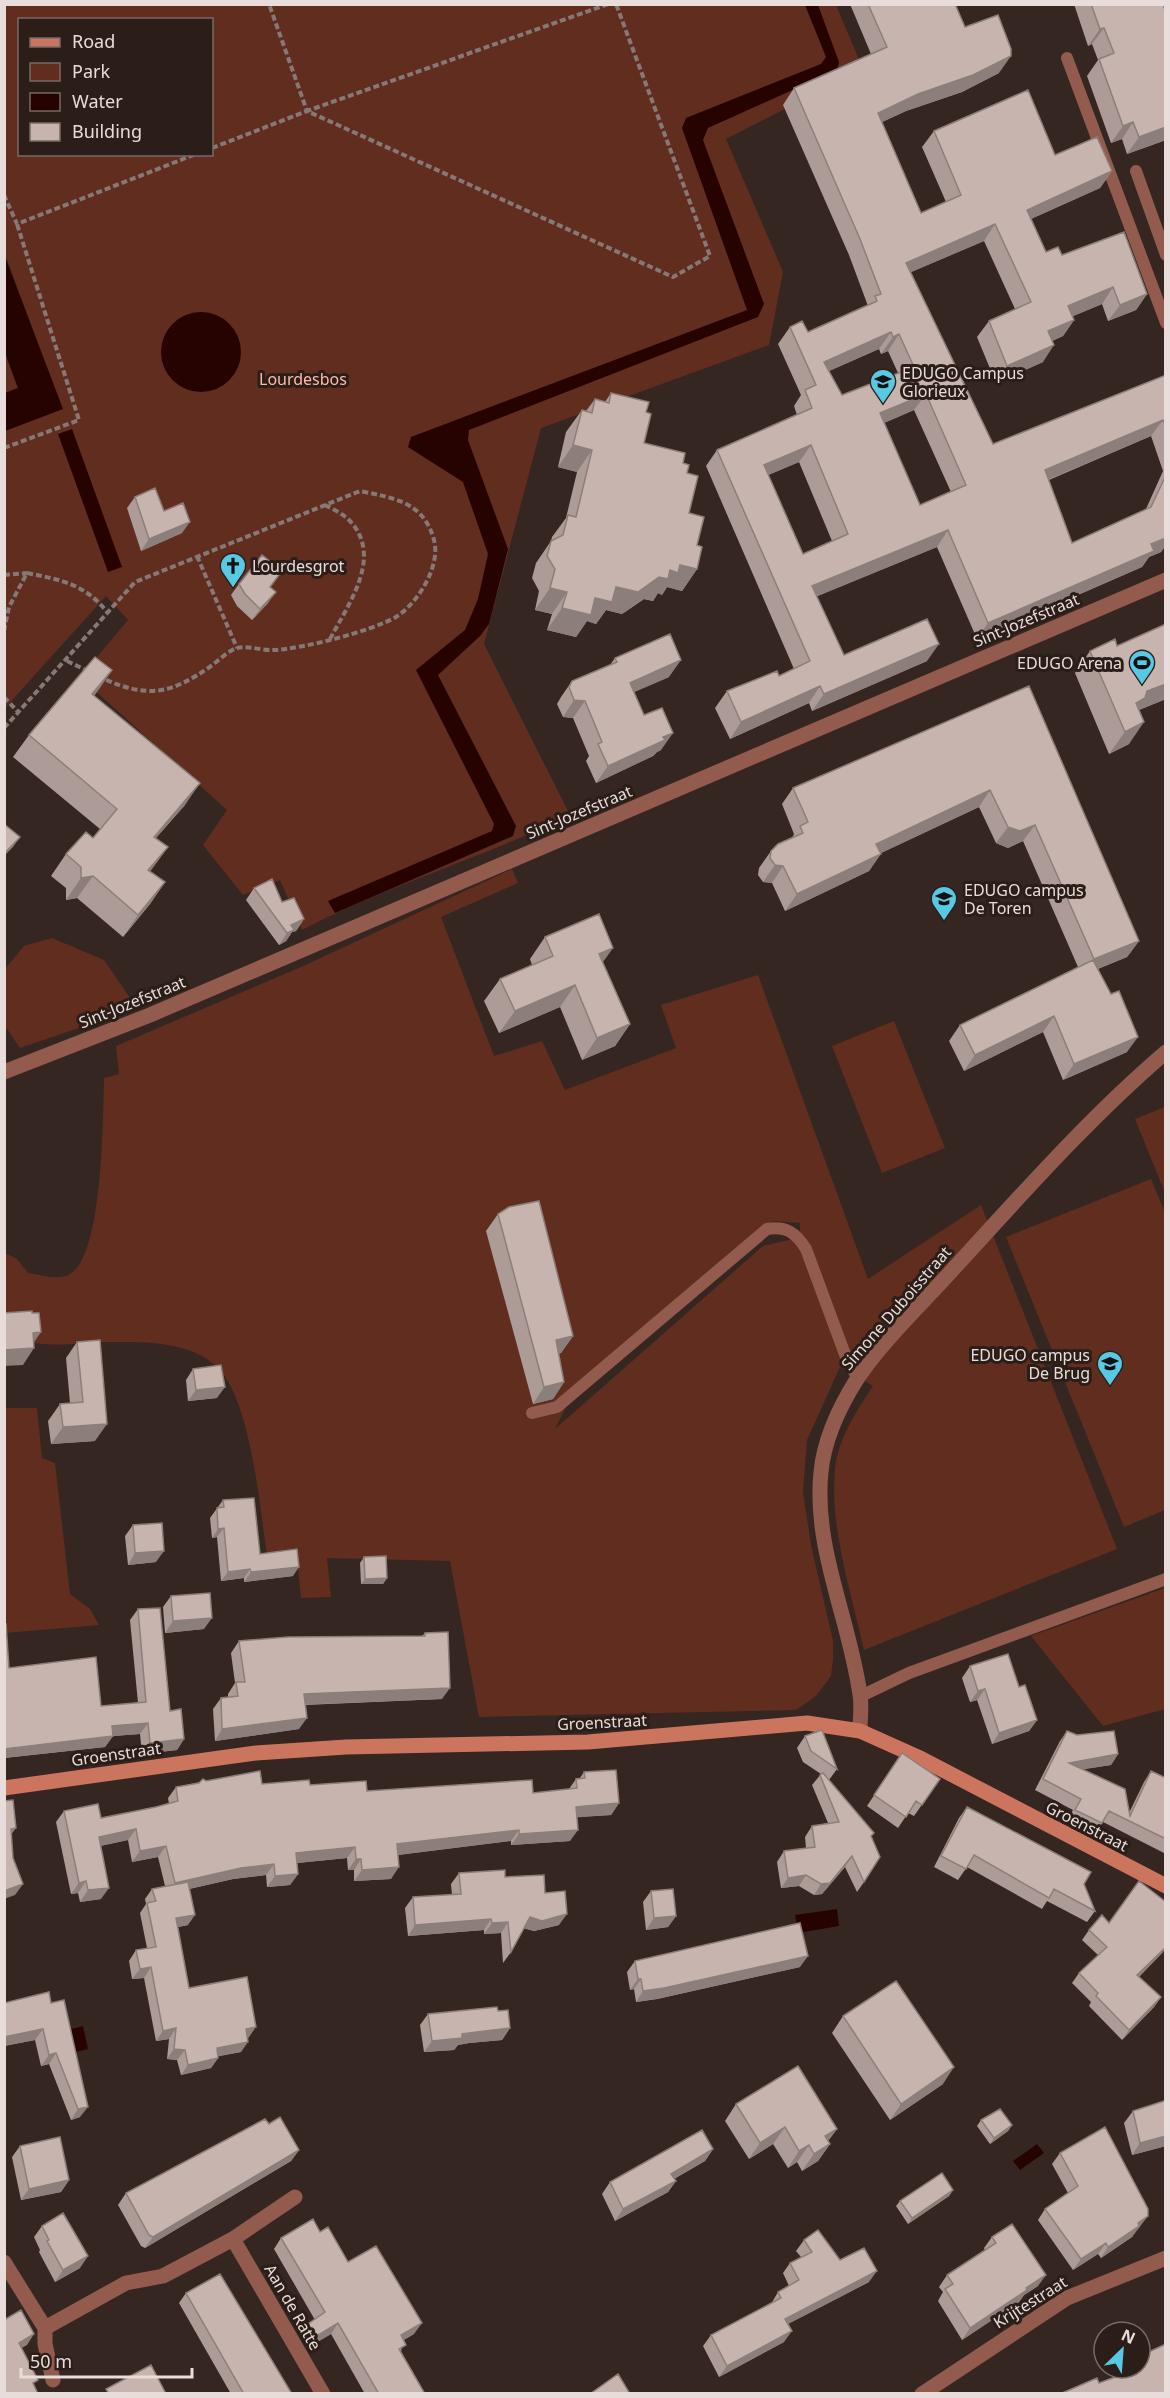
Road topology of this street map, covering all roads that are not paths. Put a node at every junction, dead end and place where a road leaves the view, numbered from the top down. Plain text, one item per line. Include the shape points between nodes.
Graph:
1 (1067, 58) dead end
2 (1136, 171) dead end
3 (1166, 255) edge
4 (1166, 323) edge
5 (1166, 580) edge
6 (1166, 1052) edge
7 (4, 1072) edge
8 (858, 1379) junction
9 (532, 1413) dead end
10 (1166, 1579) edge
11 (861, 1696) junction
12 (860, 1731) junction
13 (4, 1788) edge
14 (1166, 1887) edge
15 (295, 2197) dead end
16 (233, 2239) junction
17 (1166, 2258) edge
18 (4, 2262) edge
19 (45, 2328) junction
20 (53, 2380) dead end
21 (323, 2394) edge
22 (922, 2394) edge

1 - 4 lane
2 - 3 lane
5 - 7 street, Sint-Jozefstraat via 150,1015
6 - 8 street, Simone Duboisstraat via 1090,1123 981,1238
8 - 9 lane via 806,1249 798,1237 779,1227 767,1229 557,1407
8 - 11 street, Simone Duboisstraat via 829,1437 821,1471 820,1504 824,1542
10 - 11 lane via 909,1673
11 - 12 street, Simone Duboisstraat
12 - 13 street, Groenstraat via 807,1723 588,1742 346,1747 256,1753
12 - 14 street, Groenstraat via 923,1759
15 - 16 street
16 - 19 street via 163,2276 126,2283
16 - 21 street, Aan de Ratte
17 - 22 street, Krijtestraat via 1067,2298
18 - 19 street
19 - 20 street

